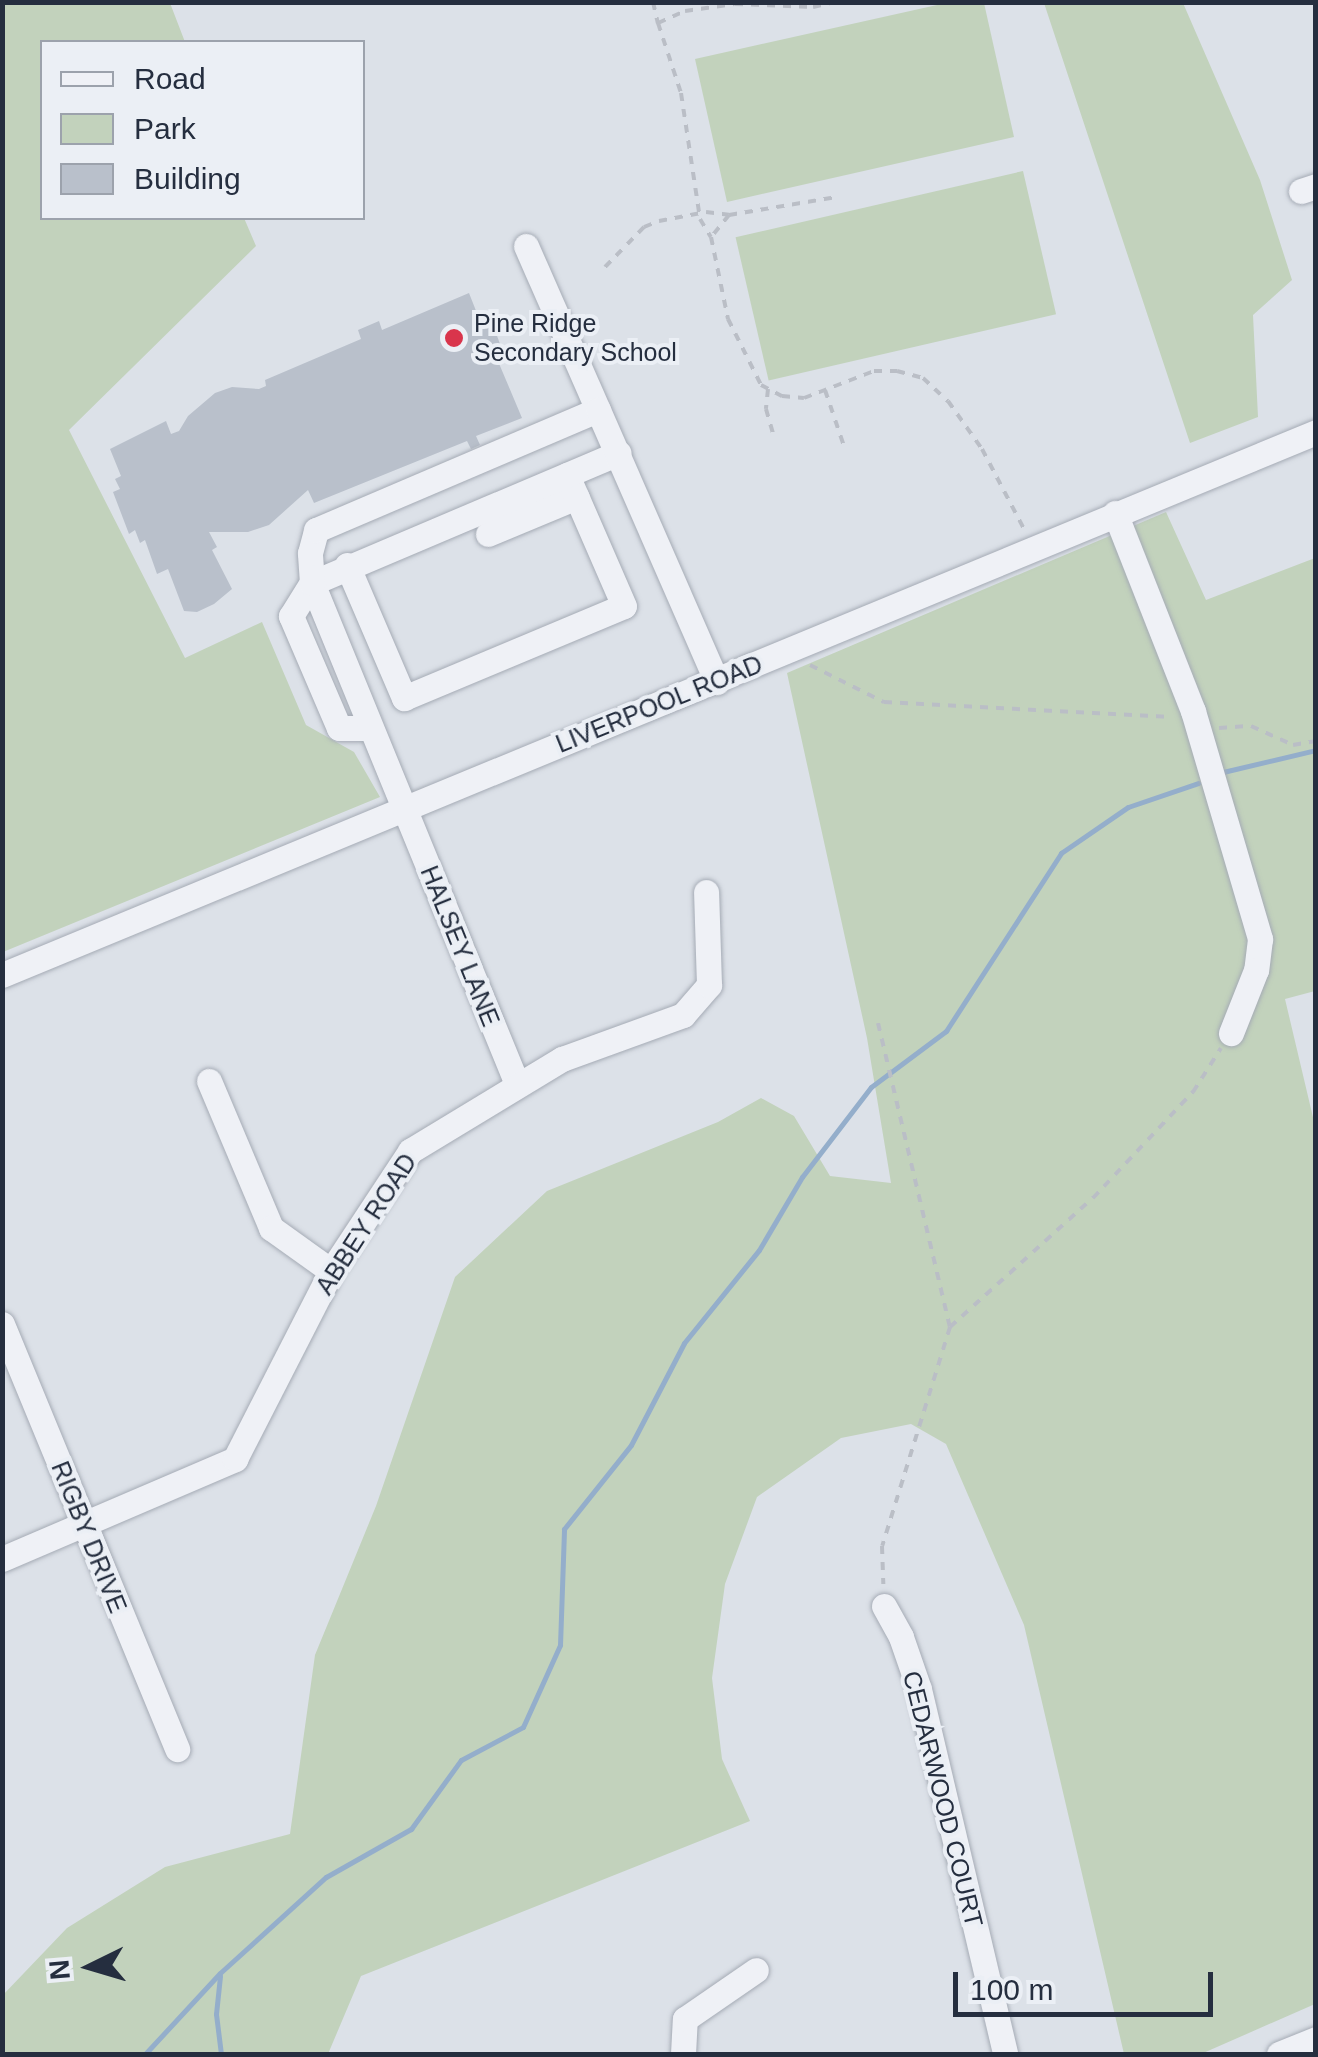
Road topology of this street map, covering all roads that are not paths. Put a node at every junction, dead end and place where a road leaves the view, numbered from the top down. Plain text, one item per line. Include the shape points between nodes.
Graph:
1 (526, 246) dead end
2 (598, 410) junction
3 (1316, 432) edge
4 (619, 453) junction
5 (572, 486) junction
6 (1115, 514) junction
7 (488, 534) dead end
8 (347, 565) junction
9 (312, 583) junction
10 (718, 682) junction
11 (404, 808) junction
12 (706, 892) dead end
13 (2, 975) edge
14 (1230, 1032) road end
15 (209, 1081) dead end
16 (517, 1084) junction
17 (331, 1271) junction
18 (2, 1324) edge
19 (83, 1523) junction
20 (2, 1559) edge
21 (884, 1606) road end
22 (177, 1749) dead end
23 (756, 1970) dead end
24 (1316, 2039) edge
25 (682, 2054) edge
26 (1004, 2054) edge
27 (1279, 2054) edge

1 - 2 street
2 - 4 street
2 - 9 street via 316,530
3 - 6 street, LIVERPOOL ROAD
4 - 5 street
4 - 10 street
5 - 7 street
5 - 8 street
5 - 8 street via 624,606 404,698
6 - 10 street, LIVERPOOL ROAD
6 - 14 street via 1195,719 1260,939 1256,970
8 - 9 street
9 - 11 street, HALSEY LANE
10 - 11 street, LIVERPOOL ROAD
11 - 13 street, LIVERPOOL ROAD
11 - 16 street, HALSEY LANE
12 - 16 street, ABBEY ROAD via 709,985 683,1015 562,1059
15 - 17 street via 270,1228
16 - 17 street, ABBEY ROAD via 410,1152
17 - 19 street, ABBEY ROAD via 235,1459
18 - 19 street, RIGBY DRIVE
19 - 20 street, ABBEY ROAD
19 - 22 street, RIGBY DRIVE
21 - 26 street, CEDARWOOD COURT via 918,1690
23 - 25 street via 685,2019
24 - 27 street

